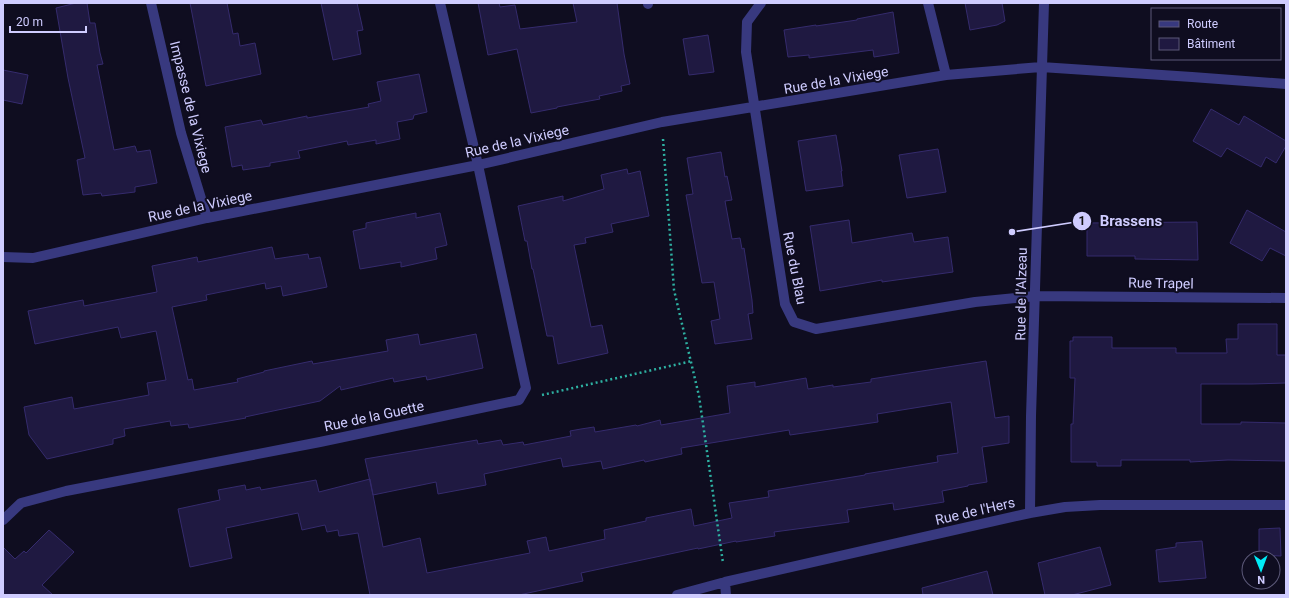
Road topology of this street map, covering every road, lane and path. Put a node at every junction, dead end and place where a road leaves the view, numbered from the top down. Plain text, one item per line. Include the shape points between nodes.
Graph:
1 (151, 3) edge
2 (440, 3) edge
3 (761, 3) edge
4 (928, 3) edge
5 (1044, 3) edge
6 (1041, 67) junction
7 (946, 75) junction
8 (1286, 84) edge
9 (755, 108) junction
10 (662, 122) junction
11 (478, 164) junction
12 (207, 218) junction
13 (3, 257) edge
14 (1035, 296) junction
15 (1286, 298) edge
16 (692, 361) junction
17 (519, 400) junction
18 (1286, 504) edge
19 (1030, 513) junction
20 (3, 520) edge
21 (725, 582) junction
22 (677, 595) edge
23 (726, 595) edge

1 - 12 street, Impasse de la Vixiege via 181,133
2 - 11 street
3 - 9 street, Rue du Blau via 747,22 746,52
4 - 7 street
5 - 6 street, Rue de l'Alzeau
6 - 7 street, Rue de la Vixiege
6 - 8 street
6 - 14 street, Rue de l'Alzeau
7 - 9 street, Rue de la Vixiege
9 - 10 street, Rue de la Vixiege
9 - 14 street, Rue du Blau via 785,304 794,322 816,329 975,302
10 - 11 street, Rue de la Vixiege
10 - 16 path via 674,290
11 - 12 street, Rue de la Vixiege
11 - 17 street via 526,388
12 - 13 street, Rue de la Vixiege via 33,258
14 - 15 street, Rue Trapel
14 - 19 street, Rue de l'Alzeau
16 - 17 path
16 - 21 path
17 - 20 street, Rue de la Guette via 66,491 21,503
18 - 19 street, Rue de l'Hers via 1100,505
19 - 21 street, Rue de l'Hers
21 - 22 street, Rue de l'Hers
21 - 23 street

